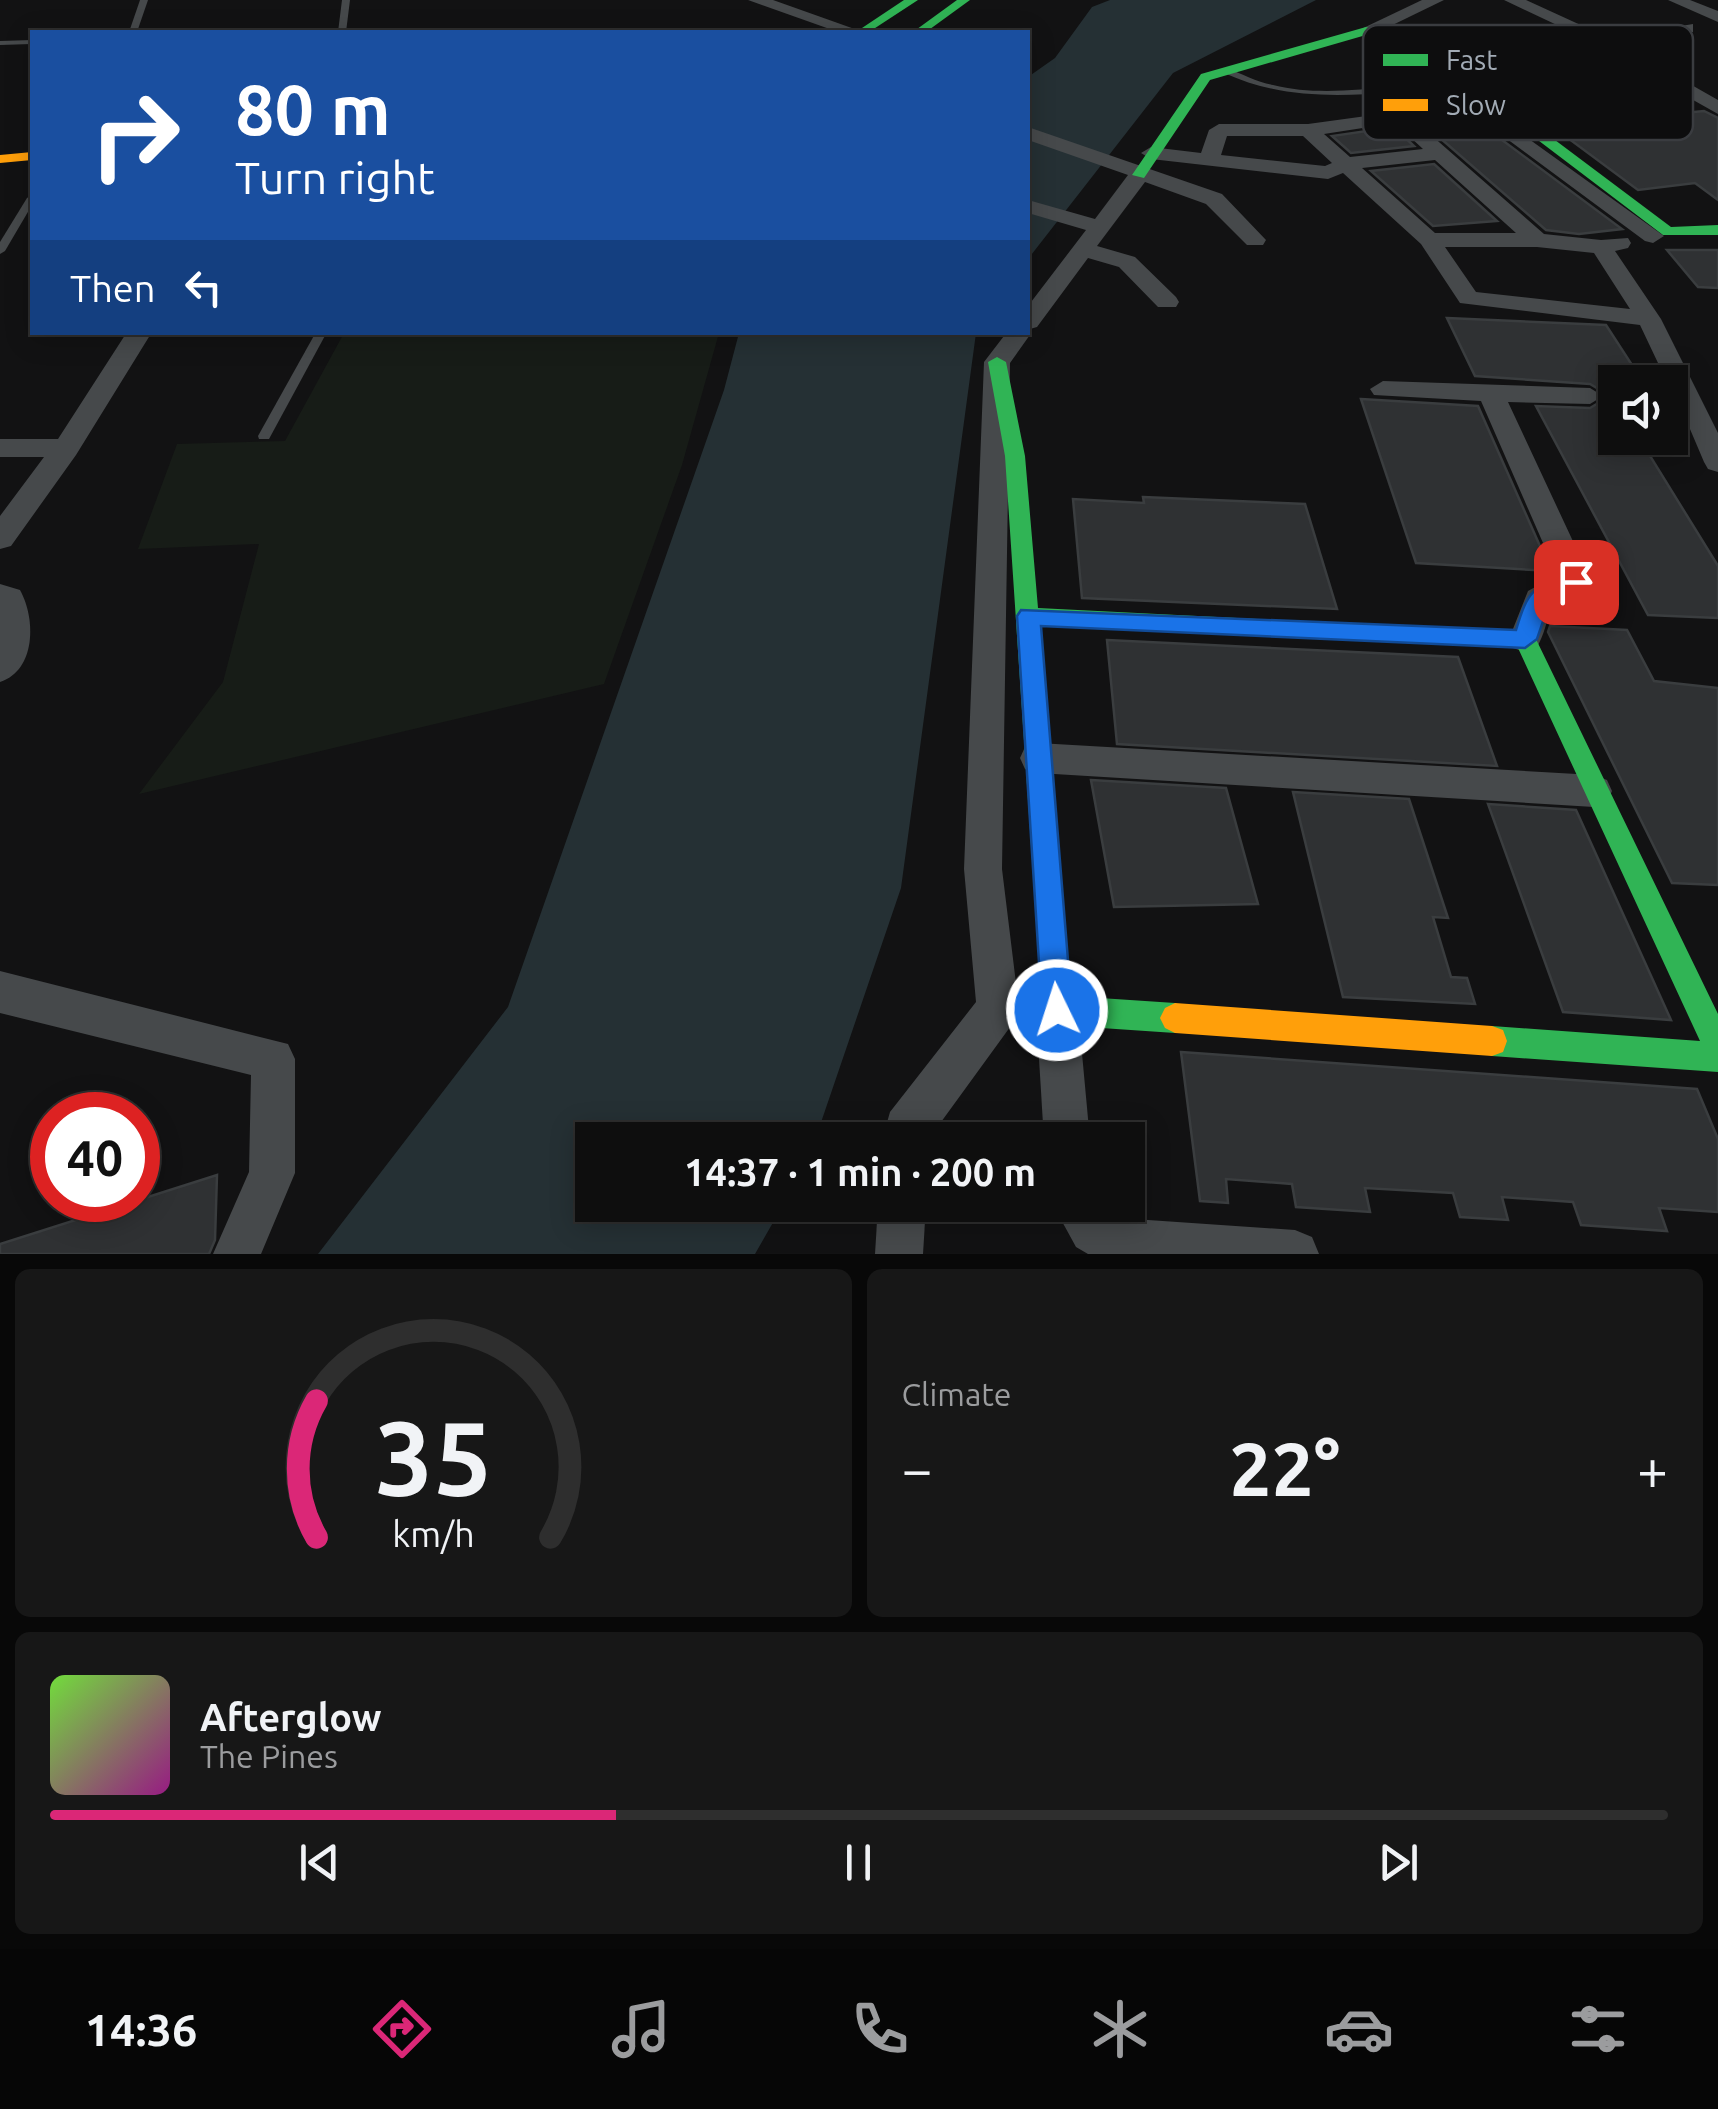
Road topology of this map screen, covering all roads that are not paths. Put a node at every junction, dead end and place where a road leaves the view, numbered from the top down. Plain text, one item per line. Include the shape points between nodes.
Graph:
1 (144, 0) edge
2 (346, 0) edge
3 (756, 0) edge
4 (912, 0) edge
5 (964, 0) edge
6 (1436, 0) edge
7 (1512, 0) edge
8 (1676, 0) edge
9 (1718, 17) edge
10 (1380, 25) edge
11 (1566, 25) edge
12 (135, 30) edge
13 (342, 30) edge
14 (848, 30) edge
15 (865, 30) edge
16 (922, 30) edge
17 (1363, 32) edge
18 (1, 42) edge
19 (30, 42) edge
20 (1226, 71) junction
21 (1363, 91) edge
22 (1693, 94) edge
23 (1718, 108) edge
24 (1363, 122) edge
25 (1308, 130) junction
26 (30, 134) edge
27 (1030, 135) edge
28 (0, 136) edge
29 (1427, 140) edge
30 (1524, 140) edge
31 (1543, 140) edge
32 (1442, 152) junction
33 (1151, 153) junction
34 (30, 156) edge
35 (0, 159) edge
36 (1210, 159) junction
37 (1345, 164) junction
38 (1139, 175) junction
39 (30, 201) edge
40 (1030, 207) edge
41 (1099, 227) junction
42 (1718, 230) edge
43 (1661, 234) junction
44 (1255, 240) dead end
45 (1429, 240) junction
46 (1537, 240) junction
47 (1601, 247) junction
48 (1084, 248) junction
49 (0, 251) edge
50 (1167, 302) dead end
51 (1030, 319) edge
52 (1649, 319) junction
53 (138, 335) edge
54 (320, 335) edge
55 (1018, 335) edge
56 (997, 362) junction
57 (1383, 389) dead end
58 (1491, 393) junction
59 (1590, 396) dead end
60 (264, 436) dead end
61 (0, 448) edge
62 (66, 448) junction
63 (1718, 462) edge
64 (0, 538) edge
65 (0, 596) edge
66 (1029, 616) junction
67 (1525, 639) junction
68 (0, 669) edge
69 (1038, 758) junction
70 (1594, 792) junction
71 (0, 992) edge
72 (1057, 1010) junction
73 (1718, 1046) edge
74 (1718, 1058) edge
75 (911, 1122) edge
76 (1065, 1122) edge
77 (901, 1222) edge
78 (1088, 1222) edge
79 (237, 1254) edge
80 (899, 1254) edge
81 (1295, 1254) edge

1 - 12 lane
2 - 13 lane
3 - 14 street
4 - 15 street
5 - 16 street
6 - 10 street
7 - 11 street
8 - 9 street
17 - 20 street
18 - 19 lane
20 - 21 lane via 1268,90
20 - 33 street via 1204,77
22 - 23 street
24 - 25 street
25 - 36 street via 1219,130
25 - 37 street
26 - 28 street
27 - 38 street
29 - 32 street
30 - 43 street
31 - 43 street
32 - 37 street
32 - 46 street
33 - 36 street
33 - 38 street
34 - 35 street
36 - 37 street via 1328,173
37 - 45 street
38 - 41 street
38 - 44 street via 1214,199
39 - 49 lane
40 - 41 street
41 - 48 street
42 - 43 street
43 - 47 street
45 - 46 street
45 - 52 street via 1468,298
46 - 47 street
47 - 52 street
48 - 50 street via 1127,262
48 - 51 street
52 - 63 street
53 - 62 street
54 - 60 lane
55 - 56 street
56 - 66 street via 1016,456
56 - 75 street via 983,869 998,1008
57 - 58 street
58 - 59 street
58 - 67 street via 1576,582 1543,592
61 - 62 street
62 - 64 street
65 - 68 street via 9,599 17,624
66 - 67 street
66 - 69 street
67 - 70 street
69 - 70 street
69 - 72 street
70 - 73 street
71 - 79 street via 273,1059 272,1173
72 - 74 street
72 - 76 street
77 - 80 street
78 - 81 street via 1113,1242

